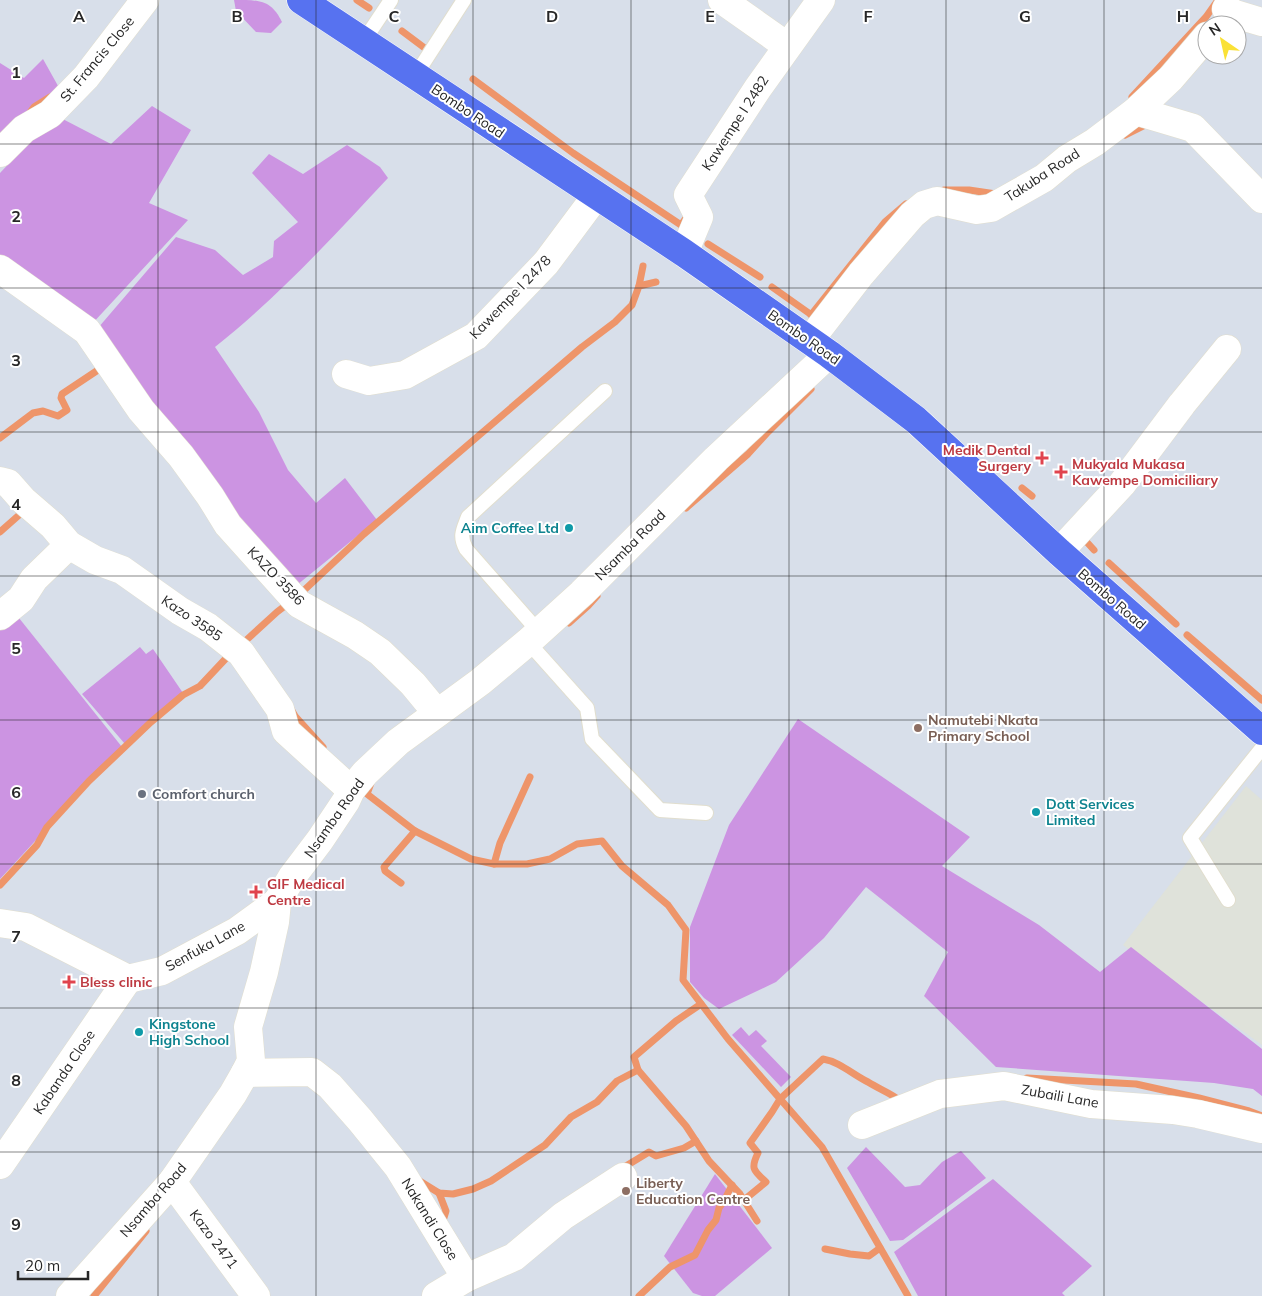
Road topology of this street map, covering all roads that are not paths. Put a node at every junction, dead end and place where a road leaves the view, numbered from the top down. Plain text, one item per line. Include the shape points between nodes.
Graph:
1 (145, 0) edge
2 (301, 0) edge
3 (391, 0) edge
4 (464, 0) edge
5 (722, 0) edge
6 (821, 0) edge
7 (325, 8) edge
8 (1224, 11) edge
9 (1262, 22) edge
10 (364, 42) junction
11 (787, 46) junction
12 (1197, 48) edge
13 (414, 76) junction
14 (1136, 110) junction
15 (0, 153) edge
16 (596, 196) junction
17 (1262, 199) edge
18 (684, 253) junction
19 (0, 269) edge
20 (819, 347) junction
21 (1227, 349) dead end
22 (346, 374) dead end
23 (604, 390) dead end
24 (0, 480) edge
25 (69, 545) junction
26 (1059, 552) junction
27 (0, 616) edge
28 (534, 637) junction
29 (436, 714) junction
30 (1260, 730) edge
31 (351, 790) junction
32 (706, 813) dead end
33 (1228, 900) dead end
34 (277, 902) junction
35 (0, 923) edge
36 (128, 979) junction
37 (245, 1074) junction
38 (862, 1125) dead end
39 (1262, 1129) edge
40 (0, 1165) edge
41 (623, 1177) dead end
42 (172, 1182) junction
43 (466, 1278) junction
44 (70, 1296) edge
45 (256, 1296) edge
46 (436, 1296) edge

1 - 15 street, St. Francis Close via 86,77 50,114 24,129
2 - 7 main road, Bombo Road
3 - 10 lane
4 - 13 lane
5 - 11 street
6 - 11 street, Kawempe I 2482
7 - 10 main road, Bombo Road
8 - 9 street
10 - 13 main road, Bombo Road
11 - 18 street, Kawempe I 2482 via 694,206
12 - 14 street, Takuba Road via 1171,78
13 - 16 main road, Bombo Road
14 - 17 street via 1193,128
14 - 20 street, Takuba Road via 1044,178 991,208 976,210 937,201 924,205 861,274
16 - 18 main road, Bombo Road
16 - 22 street, Kawempe I 2478 via 546,263 476,336 405,375 369,381
18 - 20 main road, Bombo Road
19 - 29 street, KAZO 3586 via 87,331 141,410 181,456 228,525 294,599 380,652 413,684
20 - 26 main road, Bombo Road via 916,420
20 - 28 street, Nsamba Road via 716,459 582,594
21 - 26 street via 1122,484
23 - 28 lane via 468,517 461,534 466,549
24 - 25 street, Kazo 3585 via 8,483
25 - 27 street via 34,579 21,600
25 - 31 street, Kazo 3585 via 122,570 242,653 280,709 286,731
26 - 30 main road, Bombo Road
28 - 29 street, Nsamba Road
28 - 32 lane via 587,708 592,739 660,810
29 - 31 street, Nsamba Road via 398,742
30 - 33 lane via 1190,838
31 - 34 street, Nsamba Road
34 - 36 street, Senfuka Lane via 237,931 170,967
34 - 37 street, Nsamba Road via 264,972 248,1027 251,1061
35 - 36 street via 26,927
36 - 40 street, Kabanda Close
37 - 42 street, Nsamba Road
37 - 43 street, Nakandi Close via 312,1072 330,1086 398,1167
38 - 39 street, Zubaili Lane via 940,1094 1004,1086 1091,1104 1198,1114
41 - 43 street via 563,1216 514,1257
42 - 44 street, Nsamba Road
42 - 45 street, Kazo 2471
43 - 46 street

